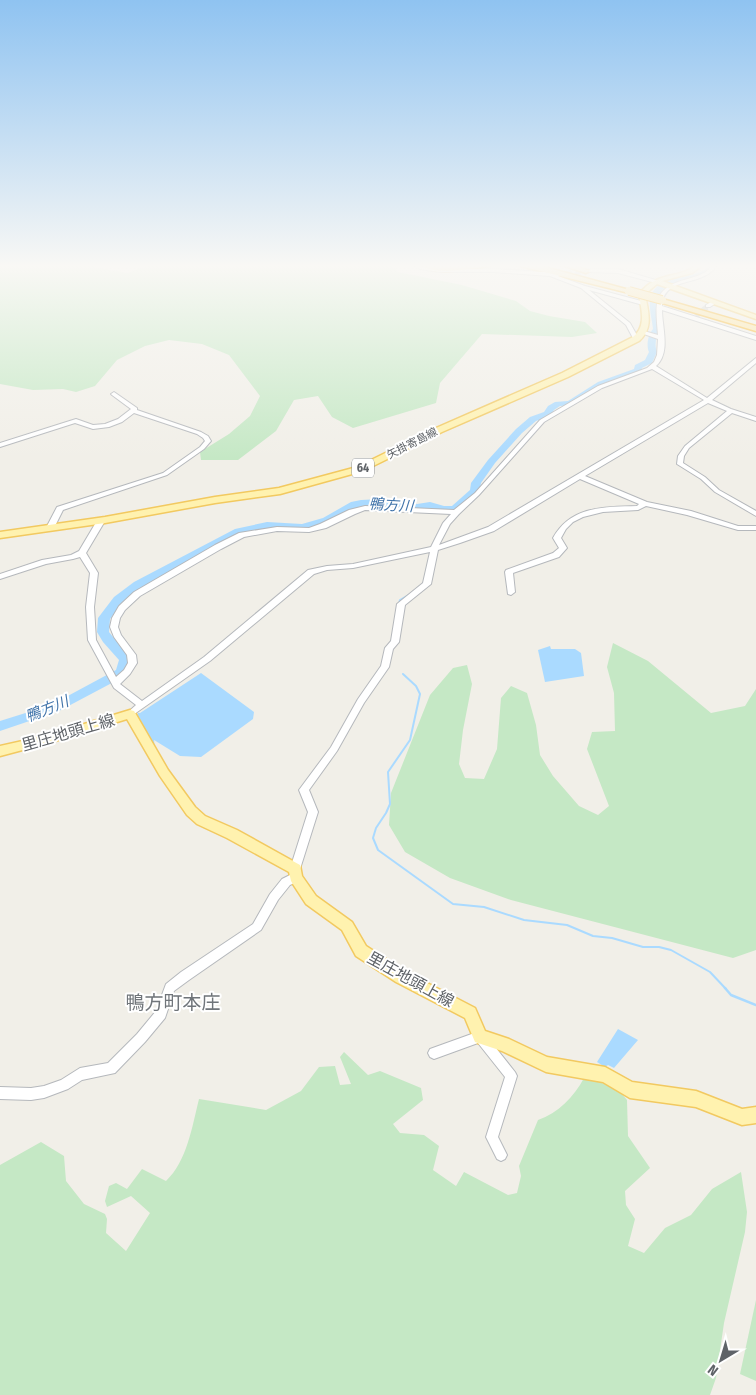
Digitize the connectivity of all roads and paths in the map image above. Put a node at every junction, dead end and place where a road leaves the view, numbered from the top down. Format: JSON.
{"nodes":[{"id":1,"x":631,"y":329,"type":"edge"},
{"id":2,"x":646,"y":329,"type":"edge"},
{"id":3,"x":660,"y":329,"type":"edge"},
{"id":4,"x":730,"y":329,"type":"edge"},
{"id":5,"x":647,"y":334,"type":"junction"},
{"id":6,"x":660,"y":338,"type":"junction"},
{"id":7,"x":756,"y":338,"type":"edge"},
{"id":8,"x":636,"y":339,"type":"junction"},
{"id":9,"x":756,"y":360,"type":"edge"},
{"id":10,"x":653,"y":367,"type":"junction"},
{"id":11,"x":114,"y":394,"type":"dead end"},
{"id":12,"x":707,"y":401,"type":"junction"},
{"id":13,"x":133,"y":411,"type":"junction"},
{"id":14,"x":731,"y":411,"type":"junction"},
{"id":15,"x":756,"y":419,"type":"edge"},
{"id":16,"x":0,"y":445,"type":"edge"},
{"id":17,"x":581,"y":477,"type":"junction"},
{"id":18,"x":646,"y":504,"type":"junction"},
{"id":19,"x":454,"y":512,"type":"junction"},
{"id":20,"x":756,"y":514,"type":"edge"},
{"id":21,"x":101,"y":521,"type":"junction"},
{"id":22,"x":50,"y":528,"type":"junction"},
{"id":23,"x":756,"y":528,"type":"edge"},
{"id":24,"x":0,"y":535,"type":"edge"},
{"id":25,"x":431,"y":549,"type":"junction"},
{"id":26,"x":82,"y":553,"type":"junction"},
{"id":27,"x":0,"y":577,"type":"edge"},
{"id":28,"x":510,"y":592,"type":"dead end"},
{"id":29,"x":113,"y":678,"type":"junction"},
{"id":30,"x":142,"y":705,"type":"junction"},
{"id":31,"x":130,"y":714,"type":"junction"},
{"id":32,"x":0,"y":751,"type":"edge"},
{"id":33,"x":295,"y":873,"type":"junction"},
{"id":34,"x":480,"y":1037,"type":"junction"},
{"id":35,"x":434,"y":1053,"type":"dead end"},
{"id":36,"x":0,"y":1093,"type":"edge"},
{"id":37,"x":756,"y":1115,"type":"edge"},
{"id":38,"x":501,"y":1155,"type":"dead end"}],
"edges":[{"from":1,"to":8,"type":"street"},
{"from":2,"to":5,"type":"main road"},
{"from":3,"to":6,"type":"street"},
{"from":4,"to":7,"type":"street"},
{"from":5,"to":6,"type":"street"},
{"from":5,"to":8,"type":"main road","name":"矢掛寄島線","number":"64"},
{"from":6,"to":10,"type":"street"},
{"from":8,"to":21,"type":"main road","name":"矢掛寄島線","number":"64"},
{"from":9,"to":12,"type":"street"},
{"from":10,"to":12,"type":"street"},
{"from":10,"to":19,"type":"street"},
{"from":11,"to":13,"type":"street"},
{"from":12,"to":14,"type":"street"},
{"from":12,"to":17,"type":"street"},
{"from":13,"to":16,"type":"street"},
{"from":13,"to":22,"type":"street"},
{"from":14,"to":15,"type":"street"},
{"from":14,"to":20,"type":"street"},
{"from":17,"to":18,"type":"street"},
{"from":17,"to":25,"type":"street"},
{"from":18,"to":23,"type":"street"},
{"from":18,"to":28,"type":"street"},
{"from":19,"to":25,"type":"street"},
{"from":19,"to":29,"type":"street"},
{"from":21,"to":22,"type":"main road","name":"矢掛寄島線","number":"64"},
{"from":21,"to":26,"type":"street"},
{"from":22,"to":24,"type":"main road","name":"矢掛寄島線","number":"64"},
{"from":25,"to":30,"type":"street"},
{"from":25,"to":33,"type":"street"},
{"from":26,"to":27,"type":"street"},
{"from":26,"to":29,"type":"street"},
{"from":29,"to":30,"type":"street"},
{"from":30,"to":31,"type":"street"},
{"from":31,"to":32,"type":"main road","name":"里庄地頭上線"},
{"from":31,"to":33,"type":"main road","name":"里庄地頭上線"},
{"from":33,"to":34,"type":"main road","name":"里庄地頭上線"},
{"from":33,"to":36,"type":"street"},
{"from":34,"to":35,"type":"street"},
{"from":34,"to":37,"type":"main road"},
{"from":34,"to":38,"type":"street"}]}
